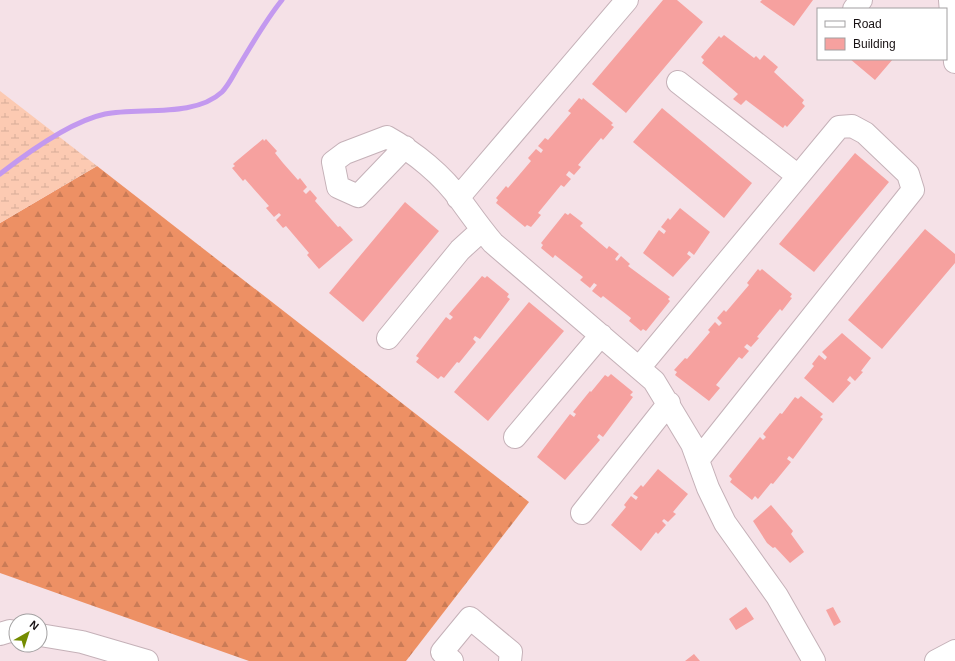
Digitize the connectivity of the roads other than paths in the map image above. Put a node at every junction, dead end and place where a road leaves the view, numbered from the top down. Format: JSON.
{"nodes":[{"id":1,"x":627,"y":0,"type":"edge"},
{"id":2,"x":862,"y":0,"type":"edge"},
{"id":3,"x":950,"y":0,"type":"edge"},
{"id":4,"x":855,"y":8,"type":"edge"},
{"id":5,"x":954,"y":28,"type":"edge"},
{"id":6,"x":955,"y":62,"type":"edge"},
{"id":7,"x":678,"y":82,"type":"dead end"},
{"id":8,"x":405,"y":147,"type":"dead end"},
{"id":9,"x":798,"y":176,"type":"junction"},
{"id":10,"x":458,"y":198,"type":"junction"},
{"id":11,"x":482,"y":230,"type":"junction"},
{"id":12,"x":601,"y":335,"type":"junction"},
{"id":13,"x":388,"y":338,"type":"dead end"},
{"id":14,"x":639,"y":368,"type":"junction"},
{"id":15,"x":669,"y":403,"type":"junction"},
{"id":16,"x":515,"y":437,"type":"dead end"},
{"id":17,"x":698,"y":460,"type":"junction"},
{"id":18,"x":582,"y":513,"type":"dead end"},
{"id":19,"x":48,"y":637,"type":"edge"},
{"id":20,"x":955,"y":652,"type":"edge"},
{"id":21,"x":147,"y":661,"type":"edge"},
{"id":22,"x":452,"y":661,"type":"edge"},
{"id":23,"x":510,"y":661,"type":"edge"},
{"id":24,"x":814,"y":661,"type":"edge"},
{"id":25,"x":936,"y":661,"type":"edge"}],
"edges":[{"from":1,"to":10,"type":"street"},
{"from":2,"to":4,"type":"street"},
{"from":3,"to":5,"type":"street"},
{"from":5,"to":6,"type":"street"},
{"from":7,"to":9,"type":"street"},
{"from":8,"to":10,"type":"street"},
{"from":9,"to":14,"type":"street"},
{"from":9,"to":17,"type":"street"},
{"from":10,"to":11,"type":"street"},
{"from":11,"to":12,"type":"street"},
{"from":11,"to":13,"type":"street"},
{"from":12,"to":14,"type":"street"},
{"from":12,"to":16,"type":"street"},
{"from":14,"to":15,"type":"street"},
{"from":15,"to":17,"type":"street"},
{"from":15,"to":18,"type":"street"},
{"from":17,"to":24,"type":"street"},
{"from":19,"to":21,"type":"street"},
{"from":20,"to":25,"type":"street"},
{"from":22,"to":23,"type":"street"}]}
